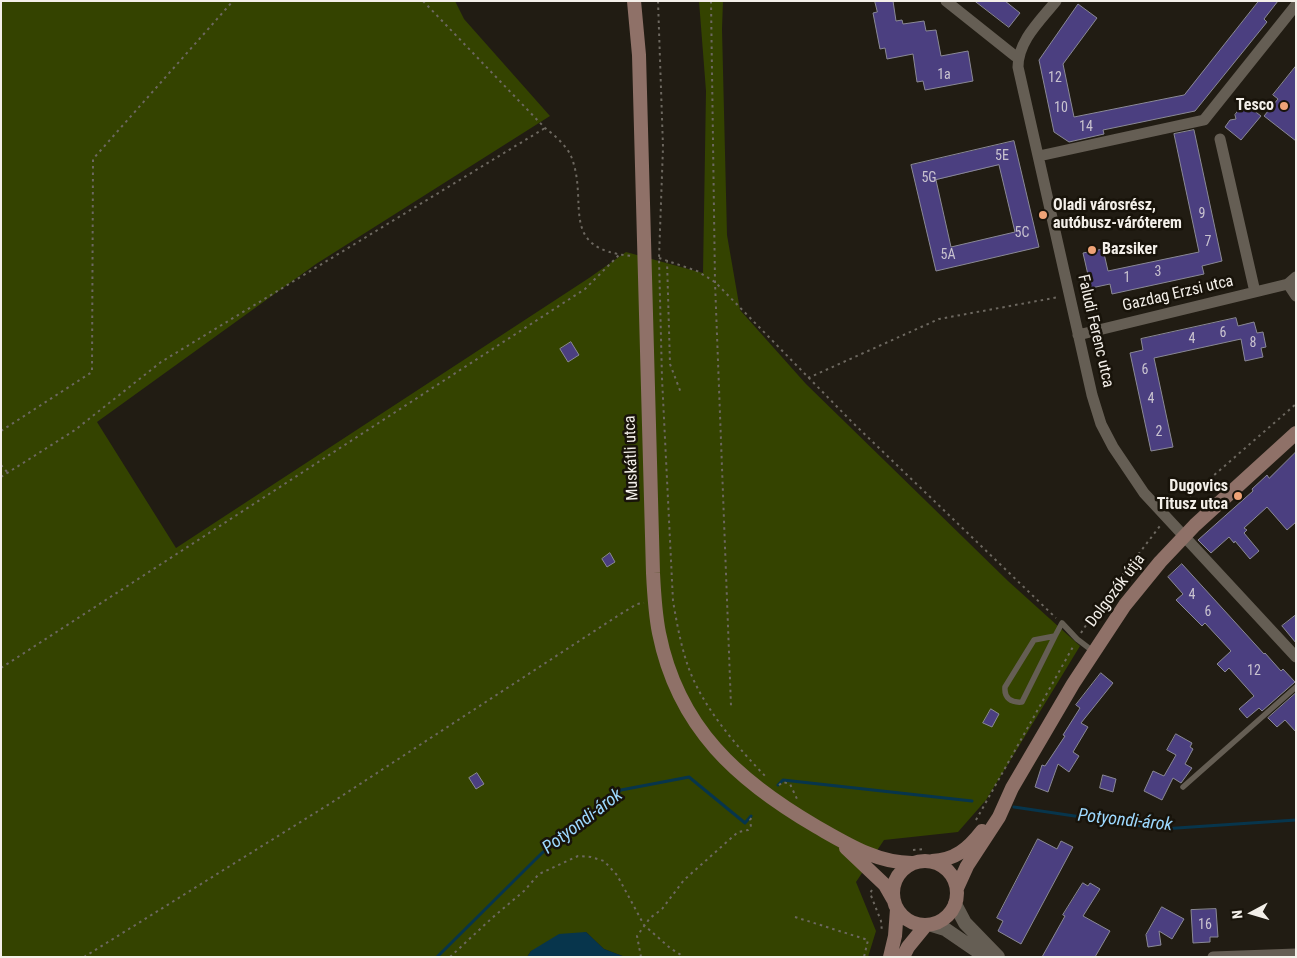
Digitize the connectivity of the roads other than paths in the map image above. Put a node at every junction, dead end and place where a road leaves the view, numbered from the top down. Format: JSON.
{"nodes":[{"id":1,"x":634,"y":1,"type":"edge"},
{"id":2,"x":946,"y":1,"type":"edge"},
{"id":3,"x":1056,"y":1,"type":"edge"},
{"id":4,"x":1296,"y":5,"type":"edge"},
{"id":5,"x":1018,"y":57,"type":"junction"},
{"id":6,"x":1220,"y":139,"type":"dead end"},
{"id":7,"x":1039,"y":156,"type":"junction"},
{"id":8,"x":1292,"y":280,"type":"edge"},
{"id":9,"x":1255,"y":292,"type":"junction"},
{"id":10,"x":1296,"y":296,"type":"edge"},
{"id":11,"x":1078,"y":335,"type":"junction"},
{"id":12,"x":1296,"y":433,"type":"edge"},
{"id":13,"x":1185,"y":536,"type":"junction"},
{"id":14,"x":1055,"y":636,"type":"junction"},
{"id":15,"x":1094,"y":652,"type":"junction"},
{"id":16,"x":1296,"y":657,"type":"edge"},
{"id":17,"x":1296,"y":687,"type":"edge"},
{"id":18,"x":1183,"y":787,"type":"dead end"},
{"id":19,"x":1004,"y":803,"type":"junction"},
{"id":20,"x":835,"y":837,"type":"junction"},
{"id":21,"x":931,"y":861,"type":"junction"},
{"id":22,"x":912,"y":863,"type":"junction"},
{"id":23,"x":957,"y":888,"type":"junction"},
{"id":24,"x":895,"y":904,"type":"junction"},
{"id":25,"x":955,"y":904,"type":"junction"},
{"id":26,"x":929,"y":925,"type":"junction"},
{"id":27,"x":1296,"y":954,"type":"edge"},
{"id":28,"x":890,"y":957,"type":"edge"},
{"id":29,"x":903,"y":957,"type":"edge"},
{"id":30,"x":986,"y":957,"type":"edge"},
{"id":31,"x":998,"y":957,"type":"edge"},
{"id":32,"x":1213,"y":957,"type":"edge"}],
"edges":[{"from":1,"to":20,"type":"main road","name":"Muskátli utca"},
{"from":2,"to":5,"type":"street"},
{"from":3,"to":5,"type":"street"},
{"from":4,"to":7,"type":"street"},
{"from":5,"to":7,"type":"street","name":"Faludi Ferenc utca"},
{"from":6,"to":9,"type":"street","name":"Gazdag Erzsi utca"},
{"from":7,"to":11,"type":"street","name":"Faludi Ferenc utca"},
{"from":8,"to":9,"type":"street","name":"Gazdag Erzsi utca"},
{"from":8,"to":10,"type":"street"},
{"from":9,"to":11,"type":"street","name":"Gazdag Erzsi utca"},
{"from":11,"to":13,"type":"street","name":"Faludi Ferenc utca"},
{"from":12,"to":13,"type":"main road","name":"Dolgozók útja"},
{"from":13,"to":15,"type":"main road","name":"Dolgozók útja"},
{"from":13,"to":16,"type":"street"},
{"from":14,"to":14,"type":"lane"},
{"from":14,"to":15,"type":"lane"},
{"from":15,"to":19,"type":"main road","name":"Dolgozók útja"},
{"from":17,"to":18,"type":"lane"},
{"from":19,"to":21,"type":"main road","name":"Dolgozók útja"},
{"from":19,"to":23,"type":"main road","name":"Dolgozók útja"},
{"from":20,"to":22,"type":"main road","name":"Muskátli utca"},
{"from":20,"to":24,"type":"main road","name":"Muskátli utca"},
{"from":21,"to":22,"type":"main road"},
{"from":21,"to":23,"type":"main road"},
{"from":22,"to":24,"type":"main road"},
{"from":23,"to":25,"type":"main road"},
{"from":24,"to":26,"type":"main road"},
{"from":24,"to":28,"type":"main road"},
{"from":25,"to":26,"type":"main road"},
{"from":25,"to":31,"type":"street"},
{"from":26,"to":29,"type":"main road"},
{"from":26,"to":30,"type":"street"},
{"from":27,"to":32,"type":"street"}]}
